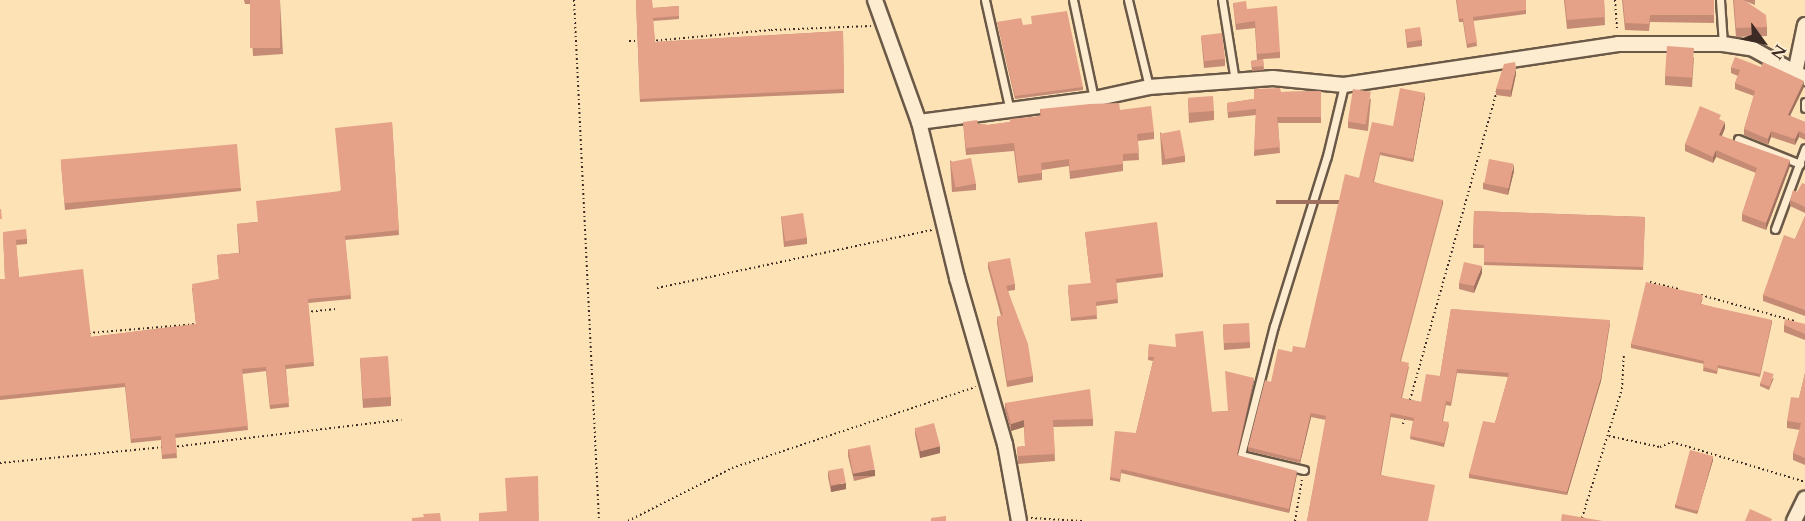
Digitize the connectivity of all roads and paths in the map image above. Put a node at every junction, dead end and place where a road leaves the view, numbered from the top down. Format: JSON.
{"nodes":[{"id":1,"x":574,"y":0,"type":"edge"},
{"id":2,"x":875,"y":0,"type":"edge"},
{"id":3,"x":985,"y":0,"type":"edge"},
{"id":4,"x":1073,"y":0,"type":"edge"},
{"id":5,"x":1128,"y":0,"type":"edge"},
{"id":6,"x":1222,"y":0,"type":"edge"},
{"id":7,"x":1615,"y":0,"type":"edge"},
{"id":8,"x":1720,"y":0,"type":"edge"},
{"id":9,"x":1805,"y":25,"type":"edge"},
{"id":10,"x":886,"y":26,"type":"junction"},
{"id":11,"x":629,"y":41,"type":"dead end"},
{"id":12,"x":1618,"y":44,"type":"junction"},
{"id":13,"x":1723,"y":44,"type":"junction"},
{"id":14,"x":1800,"y":76,"type":"edge"},
{"id":15,"x":1499,"y":82,"type":"edge"},
{"id":16,"x":1235,"y":84,"type":"junction"},
{"id":17,"x":1344,"y":84,"type":"junction"},
{"id":18,"x":1149,"y":87,"type":"junction"},
{"id":19,"x":1094,"y":99,"type":"junction"},
{"id":20,"x":1805,"y":102,"type":"edge"},
{"id":21,"x":1805,"y":108,"type":"edge"},
{"id":22,"x":1010,"y":111,"type":"junction"},
{"id":23,"x":919,"y":122,"type":"junction"},
{"id":24,"x":1738,"y":139,"type":"edge"},
{"id":25,"x":1805,"y":148,"type":"edge"},
{"id":26,"x":1800,"y":164,"type":"junction"},
{"id":27,"x":947,"y":226,"type":"junction"},
{"id":28,"x":1775,"y":229,"type":"dead end"},
{"id":29,"x":1650,"y":282,"type":"edge"},
{"id":30,"x":657,"y":288,"type":"dead end"},
{"id":31,"x":1683,"y":291,"type":"edge"},
{"id":32,"x":1694,"y":293,"type":"edge"},
{"id":33,"x":336,"y":309,"type":"dead end"},
{"id":34,"x":302,"y":313,"type":"edge"},
{"id":35,"x":1796,"y":322,"type":"edge"},
{"id":36,"x":200,"y":323,"type":"edge"},
{"id":37,"x":78,"y":335,"type":"edge"},
{"id":38,"x":1624,"y":356,"type":"dead end"},
{"id":39,"x":987,"y":384,"type":"junction"},
{"id":40,"x":1410,"y":403,"type":"edge"},
{"id":41,"x":1406,"y":413,"type":"edge"},
{"id":42,"x":400,"y":420,"type":"dead end"},
{"id":43,"x":1403,"y":424,"type":"dead end"},
{"id":44,"x":1609,"y":436,"type":"junction"},
{"id":45,"x":0,"y":463,"type":"edge"},
{"id":46,"x":1304,"y":470,"type":"joint"},
{"id":47,"x":1805,"y":482,"type":"edge"},
{"id":48,"x":1805,"y":498,"type":"edge"},
{"id":49,"x":1582,"y":518,"type":"edge"},
{"id":50,"x":1019,"y":519,"type":"edge"},
{"id":51,"x":599,"y":521,"type":"edge"},
{"id":52,"x":628,"y":521,"type":"edge"},
{"id":53,"x":1082,"y":521,"type":"edge"},
{"id":54,"x":1295,"y":521,"type":"edge"},
{"id":55,"x":1794,"y":521,"type":"edge"}],
"edges":[{"from":1,"to":51,"type":"path"},
{"from":2,"to":10,"type":"street"},
{"from":3,"to":22,"type":"lane"},
{"from":4,"to":19,"type":"lane"},
{"from":5,"to":18,"type":"lane"},
{"from":6,"to":16,"type":"lane"},
{"from":7,"to":12,"type":"path"},
{"from":8,"to":13,"type":"lane"},
{"from":9,"to":14,"type":"street"},
{"from":10,"to":11,"type":"path"},
{"from":10,"to":23,"type":"street"},
{"from":12,"to":13,"type":"street"},
{"from":12,"to":17,"type":"street"},
{"from":13,"to":14,"type":"street"},
{"from":15,"to":40,"type":"path"},
{"from":16,"to":17,"type":"street"},
{"from":16,"to":18,"type":"street"},
{"from":17,"to":46,"type":"lane"},
{"from":18,"to":19,"type":"street"},
{"from":19,"to":22,"type":"street"},
{"from":20,"to":21,"type":"lane"},
{"from":22,"to":23,"type":"street"},
{"from":23,"to":27,"type":"street"},
{"from":24,"to":26,"type":"lane"},
{"from":25,"to":26,"type":"lane"},
{"from":26,"to":28,"type":"lane"},
{"from":27,"to":30,"type":"path"},
{"from":27,"to":39,"type":"street"},
{"from":29,"to":31,"type":"path"},
{"from":32,"to":35,"type":"path"},
{"from":33,"to":34,"type":"path"},
{"from":36,"to":37,"type":"path"},
{"from":38,"to":44,"type":"path"},
{"from":39,"to":50,"type":"street"},
{"from":39,"to":52,"type":"path"},
{"from":41,"to":43,"type":"path"},
{"from":42,"to":45,"type":"path"},
{"from":44,"to":47,"type":"path"},
{"from":44,"to":49,"type":"path"},
{"from":46,"to":54,"type":"path"},
{"from":48,"to":55,"type":"street"},
{"from":50,"to":53,"type":"path"}]}
